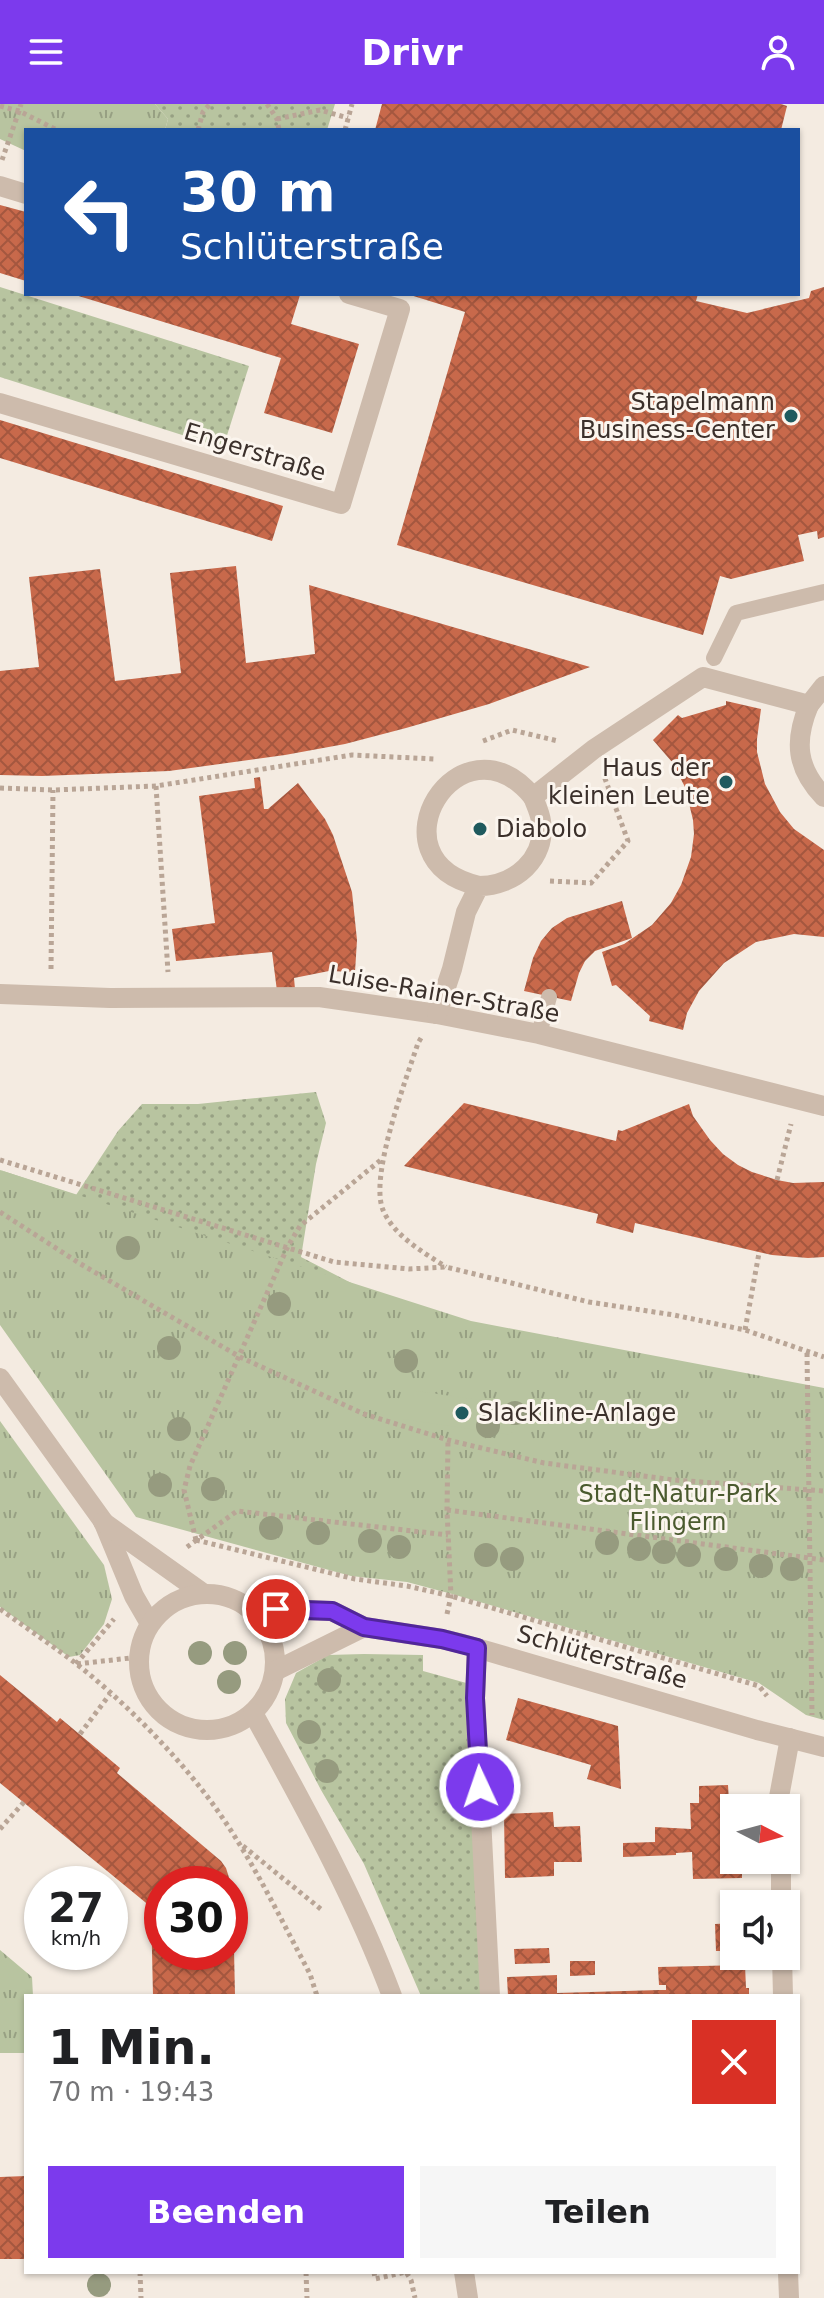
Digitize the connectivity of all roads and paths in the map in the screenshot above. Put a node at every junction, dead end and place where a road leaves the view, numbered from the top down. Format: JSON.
{"nodes":[{"id":1,"x":210,"y":104,"type":"edge"},
{"id":2,"x":267,"y":104,"type":"edge"},
{"id":3,"x":352,"y":104,"type":"edge"},
{"id":4,"x":0,"y":106,"type":"edge"},
{"id":5,"x":20,"y":107,"type":"edge"},
{"id":6,"x":348,"y":118,"type":"junction"},
{"id":7,"x":277,"y":119,"type":"junction"},
{"id":8,"x":54,"y":128,"type":"edge"},
{"id":9,"x":199,"y":128,"type":"edge"},
{"id":10,"x":279,"y":128,"type":"edge"},
{"id":11,"x":346,"y":128,"type":"edge"},
{"id":12,"x":6,"y":145,"type":"dead end"},
{"id":13,"x":0,"y":186,"type":"edge"},
{"id":14,"x":24,"y":193,"type":"edge"},
{"id":15,"x":356,"y":296,"type":"edge"},
{"id":16,"x":0,"y":403,"type":"edge"},
{"id":17,"x":824,"y":592,"type":"edge"},
{"id":18,"x":714,"y":658,"type":"dead end"},
{"id":19,"x":824,"y":686,"type":"edge"},
{"id":20,"x":809,"y":705,"type":"junction"},
{"id":21,"x":455,"y":779,"type":"junction"},
{"id":22,"x":156,"y":786,"type":"junction"},
{"id":23,"x":0,"y":788,"type":"edge"},
{"id":24,"x":53,"y":790,"type":"junction"},
{"id":25,"x":533,"y":797,"type":"junction"},
{"id":26,"x":824,"y":797,"type":"edge"},
{"id":27,"x":479,"y":886,"type":"junction"},
{"id":28,"x":0,"y":994,"type":"edge"},
{"id":29,"x":50,"y":996,"type":"junction"},
{"id":30,"x":169,"y":997,"type":"junction"},
{"id":31,"x":549,"y":997,"type":"dead end"},
{"id":32,"x":437,"y":1014,"type":"junction"},
{"id":33,"x":539,"y":1034,"type":"junction"},
{"id":34,"x":798,"y":1100,"type":"junction"},
{"id":35,"x":824,"y":1106,"type":"edge"},
{"id":36,"x":382,"y":1159,"type":"junction"},
{"id":37,"x":0,"y":1160,"type":"edge"},
{"id":38,"x":777,"y":1180,"type":"dead end"},
{"id":39,"x":0,"y":1212,"type":"edge"},
{"id":40,"x":288,"y":1246,"type":"junction"},
{"id":41,"x":759,"y":1253,"type":"dead end"},
{"id":42,"x":446,"y":1267,"type":"junction"},
{"id":43,"x":745,"y":1330,"type":"junction"},
{"id":44,"x":807,"y":1353,"type":"junction"},
{"id":45,"x":240,"y":1357,"type":"junction"},
{"id":46,"x":824,"y":1357,"type":"edge"},
{"id":47,"x":0,"y":1378,"type":"edge"},
{"id":48,"x":448,"y":1440,"type":"junction"},
{"id":49,"x":809,"y":1490,"type":"junction"},
{"id":50,"x":824,"y":1491,"type":"edge"},
{"id":51,"x":447,"y":1510,"type":"junction"},
{"id":52,"x":103,"y":1521,"type":"junction"},
{"id":53,"x":448,"y":1535,"type":"junction"},
{"id":54,"x":196,"y":1540,"type":"junction"},
{"id":55,"x":809,"y":1558,"type":"junction"},
{"id":56,"x":824,"y":1560,"type":"edge"},
{"id":57,"x":204,"y":1594,"type":"junction"},
{"id":58,"x":451,"y":1596,"type":"junction"},
{"id":59,"x":248,"y":1608,"type":"junction"},
{"id":60,"x":0,"y":1609,"type":"edge"},
{"id":61,"x":149,"y":1622,"type":"junction"},
{"id":62,"x":364,"y":1627,"type":"junction"},
{"id":63,"x":442,"y":1639,"type":"junction"},
{"id":64,"x":477,"y":1648,"type":"junction"},
{"id":65,"x":139,"y":1657,"type":"junction"},
{"id":66,"x":76,"y":1664,"type":"junction"},
{"id":67,"x":275,"y":1671,"type":"junction"},
{"id":68,"x":110,"y":1694,"type":"junction"},
{"id":69,"x":767,"y":1696,"type":"dead end"},
{"id":70,"x":253,"y":1713,"type":"junction"},
{"id":71,"x":80,"y":1734,"type":"dead end"},
{"id":72,"x":790,"y":1738,"type":"junction"},
{"id":73,"x":818,"y":1746,"type":"edge"},
{"id":74,"x":780,"y":1794,"type":"edge"},
{"id":75,"x":24,"y":1802,"type":"dead end"},
{"id":76,"x":0,"y":1829,"type":"edge"},
{"id":77,"x":239,"y":1843,"type":"junction"},
{"id":78,"x":331,"y":1917,"type":"dead end"},
{"id":79,"x":782,"y":1970,"type":"edge"},
{"id":80,"x":316,"y":1994,"type":"edge"},
{"id":81,"x":391,"y":1994,"type":"edge"},
{"id":82,"x":490,"y":1994,"type":"edge"},
{"id":83,"x":783,"y":1994,"type":"edge"},
{"id":84,"x":140,"y":2274,"type":"edge"},
{"id":85,"x":306,"y":2274,"type":"edge"},
{"id":86,"x":374,"y":2274,"type":"edge"},
{"id":87,"x":397,"y":2274,"type":"edge"},
{"id":88,"x":407,"y":2274,"type":"edge"},
{"id":89,"x":464,"y":2274,"type":"edge"},
{"id":90,"x":788,"y":2274,"type":"edge"},
{"id":91,"x":141,"y":2298,"type":"edge"},
{"id":92,"x":307,"y":2298,"type":"edge"},
{"id":93,"x":415,"y":2298,"type":"edge"},
{"id":94,"x":468,"y":2298,"type":"edge"},
{"id":95,"x":789,"y":2298,"type":"edge"}],
"edges":[{"from":1,"to":9,"type":"path"},
{"from":2,"to":7,"type":"path"},
{"from":3,"to":6,"type":"path"},
{"from":4,"to":5,"type":"path"},
{"from":5,"to":8,"type":"path"},
{"from":5,"to":12,"type":"path"},
{"from":6,"to":7,"type":"path"},
{"from":6,"to":11,"type":"path"},
{"from":7,"to":10,"type":"path"},
{"from":13,"to":14,"type":"street"},
{"from":15,"to":16,"type":"street","name":"Engerstraße"},
{"from":17,"to":18,"type":"lane"},
{"from":19,"to":20,"type":"street"},
{"from":20,"to":25,"type":"street"},
{"from":20,"to":26,"type":"street"},
{"from":21,"to":22,"type":"path"},
{"from":21,"to":25,"type":"street"},
{"from":21,"to":27,"type":"street"},
{"from":22,"to":24,"type":"path"},
{"from":22,"to":30,"type":"path"},
{"from":23,"to":24,"type":"path"},
{"from":24,"to":29,"type":"path"},
{"from":25,"to":27,"type":"street"},
{"from":27,"to":32,"type":"street"},
{"from":28,"to":29,"type":"street","name":"Luise-Rainer-Straße"},
{"from":29,"to":30,"type":"street","name":"Luise-Rainer-Straße"},
{"from":30,"to":32,"type":"street","name":"Luise-Rainer-Straße"},
{"from":31,"to":33,"type":"lane"},
{"from":32,"to":33,"type":"street","name":"Luise-Rainer-Straße"},
{"from":32,"to":36,"type":"path"},
{"from":33,"to":34,"type":"street","name":"Luise-Rainer-Straße"},
{"from":34,"to":35,"type":"street","name":"Luise-Rainer-Straße"},
{"from":34,"to":38,"type":"path"},
{"from":36,"to":40,"type":"path"},
{"from":36,"to":42,"type":"path"},
{"from":37,"to":40,"type":"path"},
{"from":39,"to":45,"type":"path"},
{"from":40,"to":42,"type":"path"},
{"from":40,"to":45,"type":"path"},
{"from":41,"to":43,"type":"path"},
{"from":42,"to":43,"type":"path"},
{"from":43,"to":44,"type":"path"},
{"from":44,"to":46,"type":"path"},
{"from":44,"to":49,"type":"path"},
{"from":45,"to":48,"type":"path"},
{"from":45,"to":54,"type":"path"},
{"from":47,"to":52,"type":"street"},
{"from":48,"to":49,"type":"path"},
{"from":48,"to":51,"type":"path"},
{"from":49,"to":50,"type":"path"},
{"from":49,"to":55,"type":"path"},
{"from":51,"to":53,"type":"path"},
{"from":51,"to":55,"type":"path"},
{"from":52,"to":57,"type":"street"},
{"from":52,"to":61,"type":"street"},
{"from":53,"to":54,"type":"path"},
{"from":53,"to":58,"type":"path"},
{"from":54,"to":58,"type":"path"},
{"from":55,"to":56,"type":"path"},
{"from":55,"to":73,"type":"path"},
{"from":57,"to":59,"type":"street"},
{"from":57,"to":61,"type":"street"},
{"from":58,"to":63,"type":"path"},
{"from":58,"to":69,"type":"path"},
{"from":59,"to":62,"type":"street","name":"Schlüterstraße"},
{"from":59,"to":67,"type":"street"},
{"from":60,"to":66,"type":"path"},
{"from":61,"to":65,"type":"street"},
{"from":62,"to":63,"type":"street","name":"Schlüterstraße"},
{"from":62,"to":67,"type":"street"},
{"from":63,"to":64,"type":"street","name":"Schlüterstraße"},
{"from":64,"to":72,"type":"street","name":"Schlüterstraße"},
{"from":64,"to":82,"type":"street"},
{"from":65,"to":66,"type":"path"},
{"from":65,"to":70,"type":"street"},
{"from":66,"to":68,"type":"path"},
{"from":67,"to":70,"type":"street"},
{"from":68,"to":71,"type":"path"},
{"from":68,"to":77,"type":"path"},
{"from":70,"to":81,"type":"street"},
{"from":72,"to":73,"type":"street","name":"Schlüterstraße"},
{"from":72,"to":74,"type":"street"},
{"from":75,"to":76,"type":"path"},
{"from":77,"to":78,"type":"path"},
{"from":77,"to":80,"type":"path"},
{"from":79,"to":83,"type":"street"},
{"from":84,"to":91,"type":"path"},
{"from":85,"to":92,"type":"path"},
{"from":86,"to":87,"type":"path"},
{"from":88,"to":93,"type":"path"},
{"from":89,"to":94,"type":"street"},
{"from":90,"to":95,"type":"street"}]}
